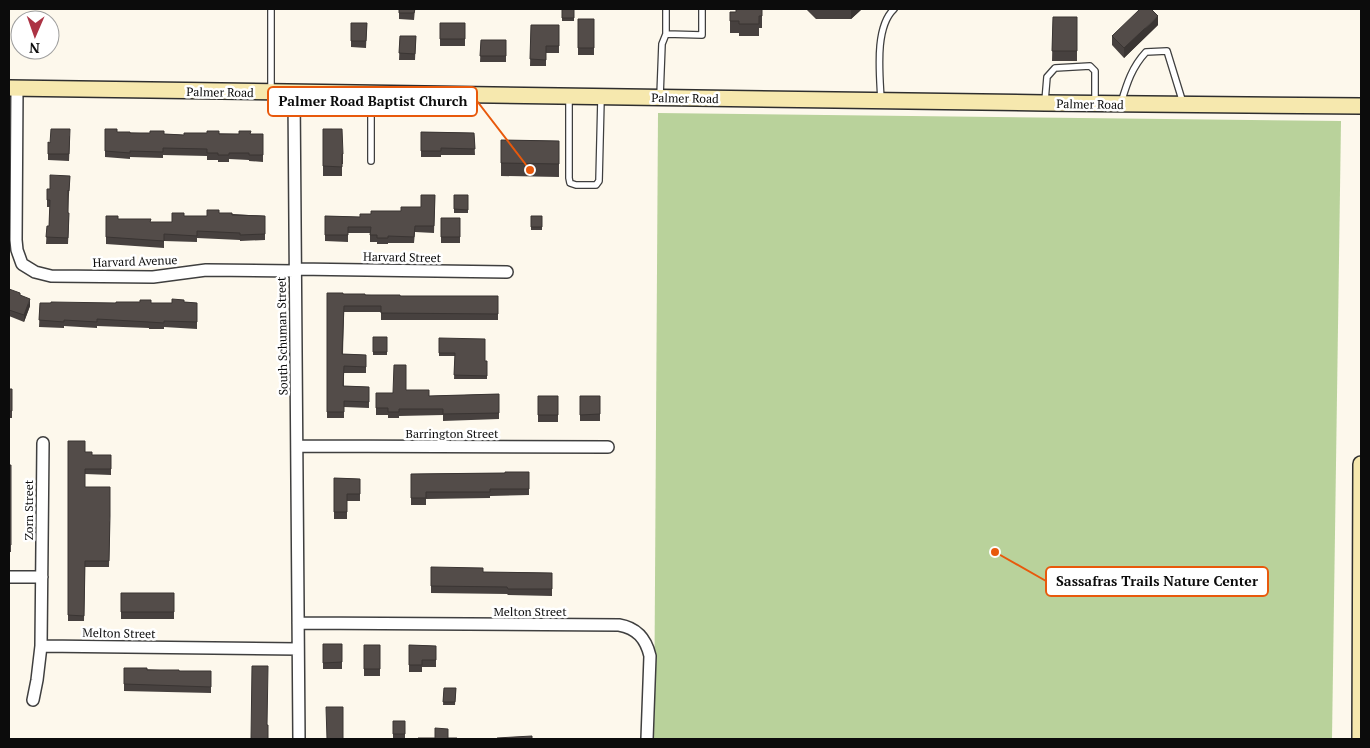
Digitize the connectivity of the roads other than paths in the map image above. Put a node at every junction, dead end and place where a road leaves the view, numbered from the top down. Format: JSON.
{"nodes":[{"id":1,"x":271,"y":9,"type":"edge"},
{"id":2,"x":666,"y":9,"type":"edge"},
{"id":3,"x":702,"y":9,"type":"edge"},
{"id":4,"x":894,"y":9,"type":"edge"},
{"id":5,"x":666,"y":34,"type":"junction"},
{"id":6,"x":13,"y":88,"type":"edge"},
{"id":7,"x":271,"y":92,"type":"junction"},
{"id":8,"x":294,"y":92,"type":"junction"},
{"id":9,"x":371,"y":93,"type":"junction"},
{"id":10,"x":569,"y":96,"type":"junction"},
{"id":11,"x":601,"y":96,"type":"junction"},
{"id":12,"x":660,"y":97,"type":"junction"},
{"id":13,"x":881,"y":100,"type":"junction"},
{"id":14,"x":1045,"y":103,"type":"junction"},
{"id":15,"x":1096,"y":104,"type":"junction"},
{"id":16,"x":1120,"y":104,"type":"junction"},
{"id":17,"x":1184,"y":105,"type":"junction"},
{"id":18,"x":1361,"y":106,"type":"edge"},
{"id":19,"x":371,"y":161,"type":"dead end"},
{"id":20,"x":295,"y":270,"type":"junction"},
{"id":21,"x":507,"y":272,"type":"dead end"},
{"id":22,"x":42,"y":443,"type":"dead end"},
{"id":23,"x":297,"y":446,"type":"junction"},
{"id":24,"x":608,"y":447,"type":"dead end"},
{"id":25,"x":1361,"y":464,"type":"edge"},
{"id":26,"x":9,"y":577,"type":"edge"},
{"id":27,"x":42,"y":577,"type":"junction"},
{"id":28,"x":298,"y":623,"type":"junction"},
{"id":29,"x":41,"y":646,"type":"junction"},
{"id":30,"x":298,"y":648,"type":"junction"},
{"id":31,"x":33,"y":700,"type":"dead end"},
{"id":32,"x":299,"y":739,"type":"edge"},
{"id":33,"x":647,"y":739,"type":"edge"},
{"id":34,"x":1360,"y":739,"type":"edge"}],
"edges":[{"from":1,"to":7,"type":"lane"},
{"from":2,"to":5,"type":"lane"},
{"from":3,"to":5,"type":"lane"},
{"from":4,"to":13,"type":"lane"},
{"from":5,"to":12,"type":"lane"},
{"from":6,"to":7,"type":"street","name":"Palmer Road"},
{"from":6,"to":20,"type":"street","name":"Harvard Avenue"},
{"from":7,"to":8,"type":"street","name":"Palmer Road"},
{"from":8,"to":9,"type":"street","name":"Palmer Road"},
{"from":8,"to":20,"type":"street","name":"South Schuman Street"},
{"from":9,"to":10,"type":"street","name":"Palmer Road"},
{"from":9,"to":19,"type":"lane"},
{"from":10,"to":11,"type":"street","name":"Palmer Road"},
{"from":10,"to":11,"type":"lane"},
{"from":11,"to":12,"type":"street","name":"Palmer Road"},
{"from":12,"to":13,"type":"street","name":"Palmer Road"},
{"from":13,"to":14,"type":"street","name":"Palmer Road"},
{"from":14,"to":15,"type":"street","name":"Palmer Road"},
{"from":14,"to":15,"type":"lane"},
{"from":15,"to":16,"type":"street","name":"Palmer Road"},
{"from":16,"to":17,"type":"street","name":"Palmer Road"},
{"from":16,"to":17,"type":"lane"},
{"from":17,"to":18,"type":"street","name":"Palmer Road"},
{"from":20,"to":21,"type":"street","name":"Harvard Street"},
{"from":20,"to":23,"type":"street","name":"South Schuman Street"},
{"from":22,"to":27,"type":"street","name":"Zorn Street"},
{"from":23,"to":24,"type":"street","name":"Barrington Street"},
{"from":23,"to":28,"type":"street","name":"South Schuman Street"},
{"from":25,"to":34,"type":"street"},
{"from":26,"to":27,"type":"street"},
{"from":27,"to":29,"type":"street"},
{"from":28,"to":30,"type":"street","name":"South Schuman Street"},
{"from":28,"to":33,"type":"street","name":"Melton Street"},
{"from":29,"to":30,"type":"street","name":"Melton Street"},
{"from":29,"to":31,"type":"street"},
{"from":30,"to":32,"type":"street"}]}
